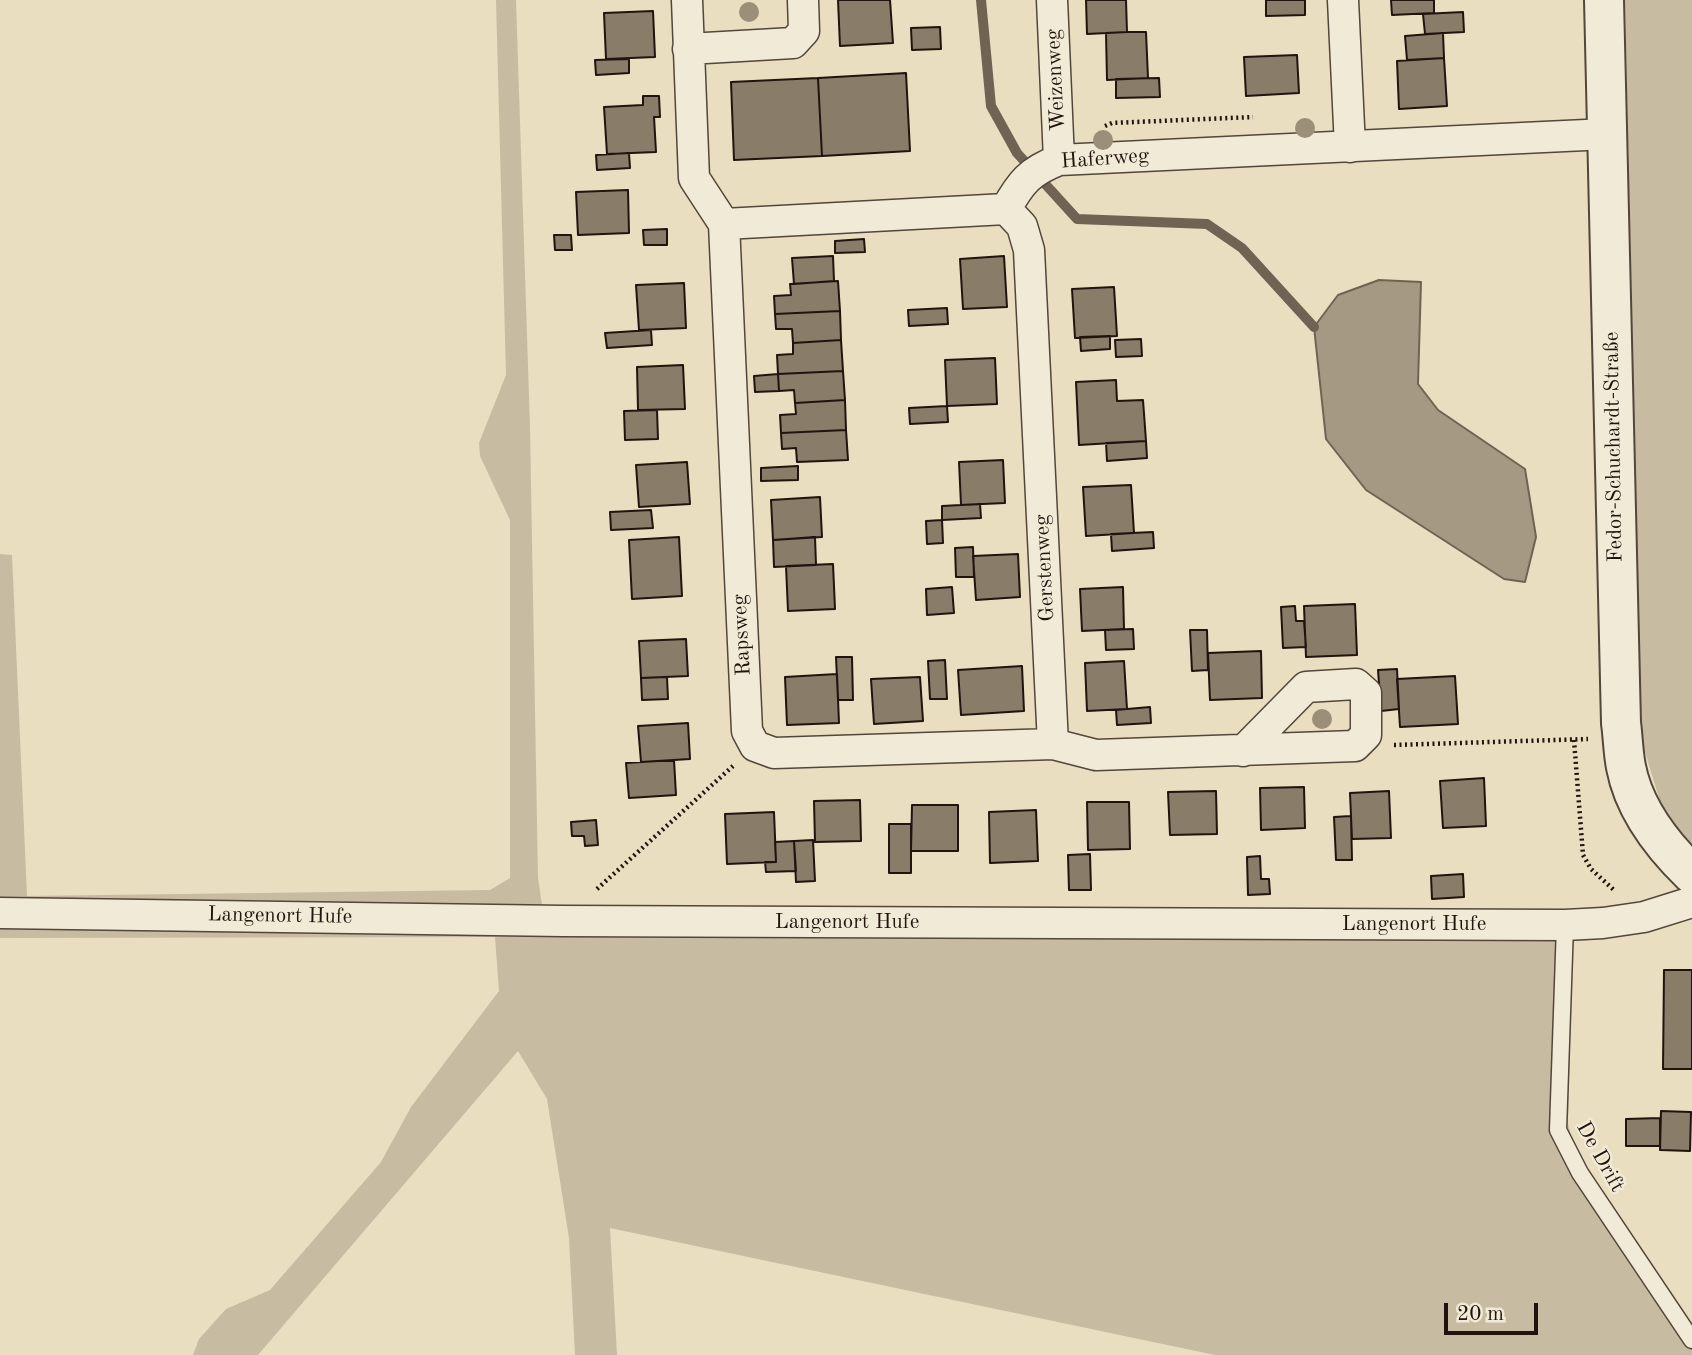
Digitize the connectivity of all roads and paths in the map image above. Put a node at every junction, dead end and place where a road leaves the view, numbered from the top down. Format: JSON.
{"nodes":[{"id":1,"x":688,"y":0,"type":"edge"},
{"id":2,"x":803,"y":0,"type":"edge"},
{"id":3,"x":1052,"y":0,"type":"edge"},
{"id":4,"x":1343,"y":0,"type":"edge"},
{"id":5,"x":1604,"y":0,"type":"edge"},
{"id":6,"x":688,"y":48,"type":"junction"},
{"id":7,"x":1607,"y":134,"type":"junction"},
{"id":8,"x":1350,"y":147,"type":"junction"},
{"id":9,"x":1059,"y":160,"type":"junction"},
{"id":10,"x":1006,"y":209,"type":"junction"},
{"id":11,"x":724,"y":224,"type":"junction"},
{"id":12,"x":1574,"y":740,"type":"junction"},
{"id":13,"x":1581,"y":740,"type":"dead end"},
{"id":14,"x":1053,"y":744,"type":"junction"},
{"id":15,"x":755,"y":746,"type":"junction"},
{"id":16,"x":1355,"y":746,"type":"junction"},
{"id":17,"x":1243,"y":751,"type":"junction"},
{"id":18,"x":1692,"y":874,"type":"edge"},
{"id":19,"x":1692,"y":902,"type":"edge"},
{"id":20,"x":0,"y":913,"type":"edge"},
{"id":21,"x":1644,"y":917,"type":"junction"},
{"id":22,"x":563,"y":921,"type":"junction"},
{"id":23,"x":1565,"y":925,"type":"junction"},
{"id":24,"x":1692,"y":1340,"type":"edge"}],
"edges":[{"from":1,"to":6,"type":"street"},
{"from":2,"to":6,"type":"street"},
{"from":3,"to":9,"type":"street","name":"Weizenweg"},
{"from":4,"to":8,"type":"street"},
{"from":5,"to":7,"type":"street","name":"Fedor-Schuchardt-Straße"},
{"from":6,"to":11,"type":"street"},
{"from":7,"to":8,"type":"street","name":"Haferweg"},
{"from":7,"to":18,"type":"street","name":"Fedor-Schuchardt-Straße"},
{"from":8,"to":9,"type":"street","name":"Haferweg"},
{"from":9,"to":10,"type":"street","name":"Haferweg"},
{"from":10,"to":11,"type":"street"},
{"from":10,"to":14,"type":"street","name":"Gerstenweg"},
{"from":11,"to":15,"type":"street","name":"Rapsweg"},
{"from":12,"to":13,"type":"path"},
{"from":12,"to":16,"type":"path"},
{"from":12,"to":21,"type":"path"},
{"from":14,"to":15,"type":"street"},
{"from":14,"to":17,"type":"street"},
{"from":15,"to":22,"type":"path"},
{"from":16,"to":17,"type":"street"},
{"from":16,"to":17,"type":"street"},
{"from":19,"to":21,"type":"street","name":"Langenort Hufe"},
{"from":20,"to":22,"type":"street","name":"Langenort Hufe"},
{"from":21,"to":23,"type":"street","name":"Langenort Hufe"},
{"from":22,"to":23,"type":"street","name":"Langenort Hufe"},
{"from":23,"to":24,"type":"lane","name":"De Drift"}]}
